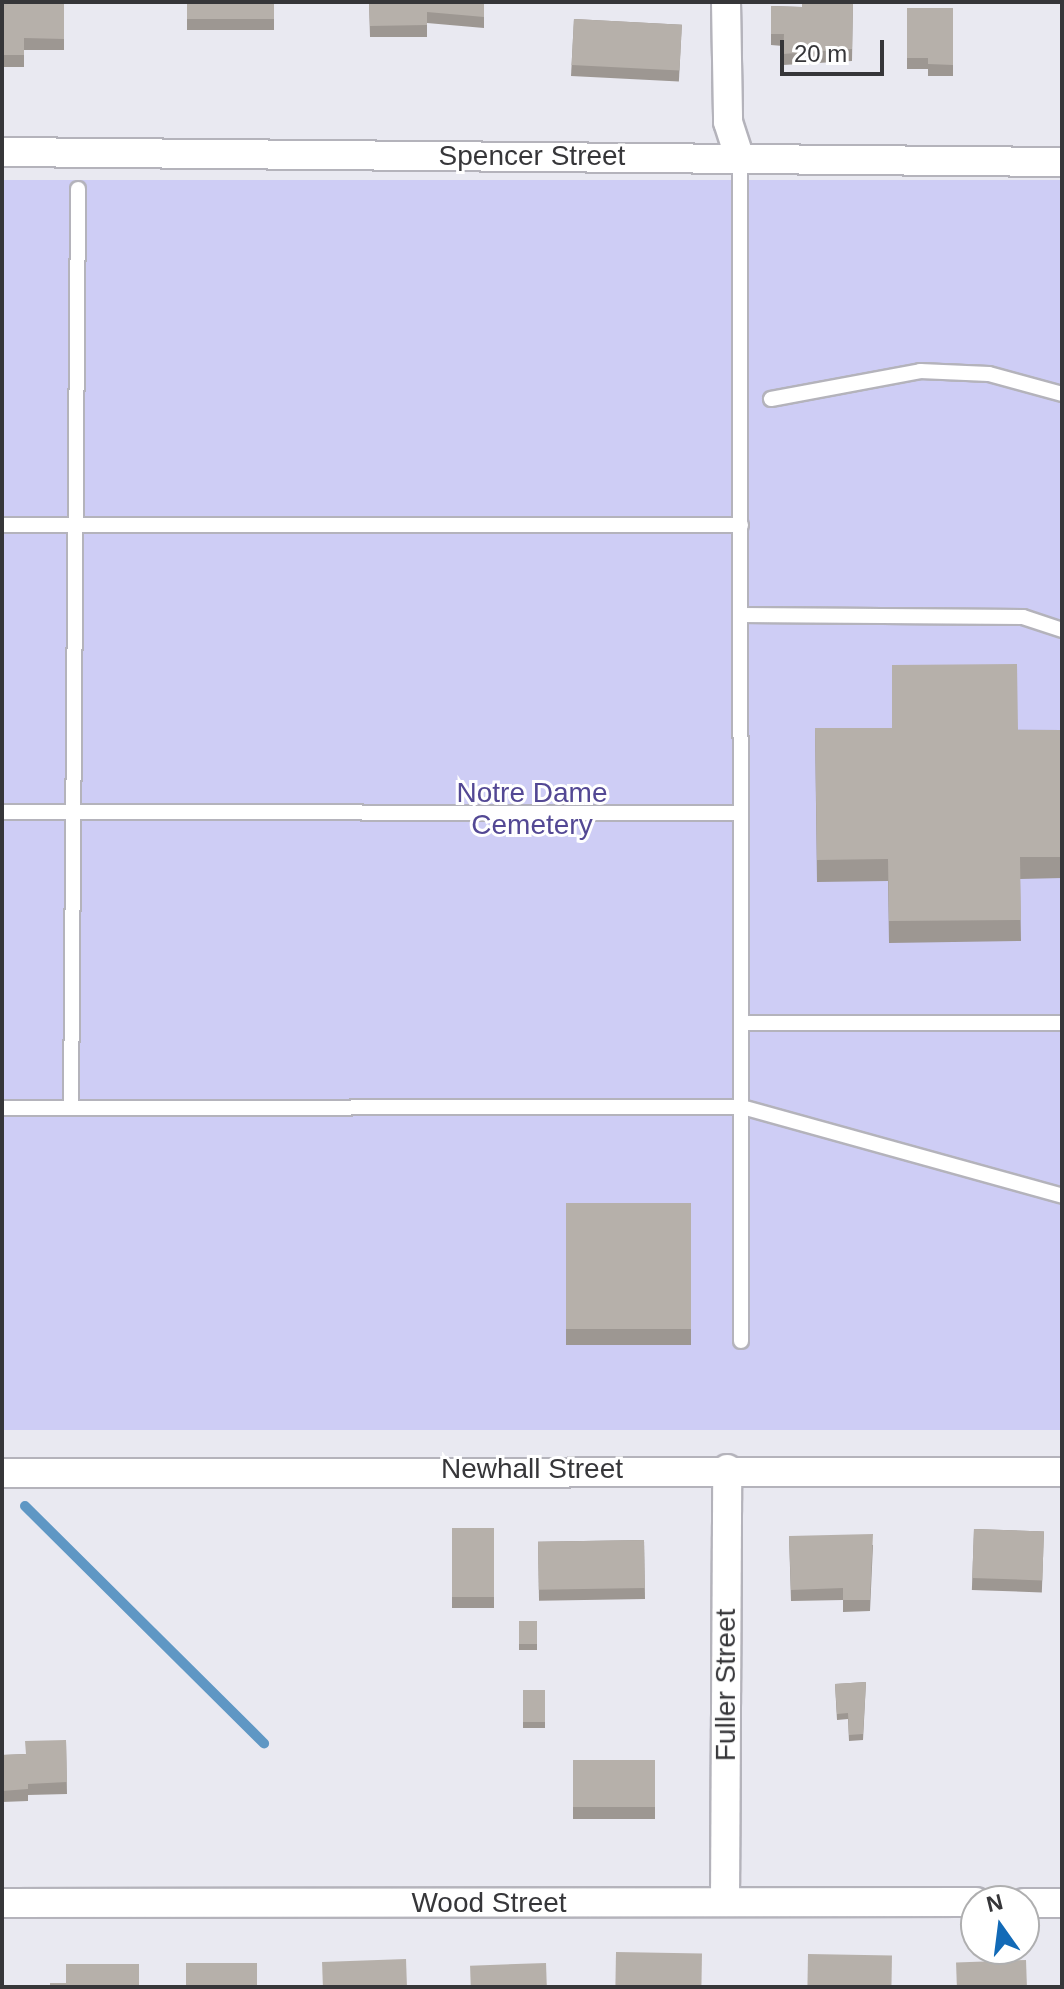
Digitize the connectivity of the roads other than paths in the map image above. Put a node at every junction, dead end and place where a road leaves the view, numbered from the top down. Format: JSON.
{"nodes":[{"id":1,"x":726,"y":2,"type":"edge"},
{"id":2,"x":2,"y":152,"type":"edge"},
{"id":3,"x":740,"y":159,"type":"junction"},
{"id":4,"x":1062,"y":162,"type":"edge"},
{"id":5,"x":78,"y":189,"type":"dead end"},
{"id":6,"x":1062,"y":394,"type":"edge"},
{"id":7,"x":771,"y":399,"type":"dead end"},
{"id":8,"x":2,"y":525,"type":"edge"},
{"id":9,"x":75,"y":525,"type":"junction"},
{"id":10,"x":741,"y":525,"type":"junction"},
{"id":11,"x":741,"y":615,"type":"junction"},
{"id":12,"x":1062,"y":630,"type":"edge"},
{"id":13,"x":2,"y":812,"type":"edge"},
{"id":14,"x":73,"y":812,"type":"junction"},
{"id":15,"x":741,"y":813,"type":"junction"},
{"id":16,"x":742,"y":1023,"type":"junction"},
{"id":17,"x":1062,"y":1023,"type":"edge"},
{"id":18,"x":742,"y":1107,"type":"junction"},
{"id":19,"x":2,"y":1108,"type":"edge"},
{"id":20,"x":71,"y":1108,"type":"junction"},
{"id":21,"x":1062,"y":1196,"type":"edge"},
{"id":22,"x":741,"y":1341,"type":"dead end"},
{"id":23,"x":727,"y":1469,"type":"junction"},
{"id":24,"x":1062,"y":1472,"type":"edge"},
{"id":25,"x":2,"y":1473,"type":"edge"},
{"id":26,"x":725,"y":1901,"type":"junction"},
{"id":27,"x":960,"y":1902,"type":"edge"},
{"id":28,"x":2,"y":1903,"type":"edge"},
{"id":29,"x":1040,"y":1903,"type":"edge"},
{"id":30,"x":1062,"y":1903,"type":"edge"}],
"edges":[{"from":1,"to":3,"type":"street"},
{"from":2,"to":3,"type":"street","name":"Spencer Street"},
{"from":3,"to":4,"type":"street","name":"Spencer Street"},
{"from":3,"to":10,"type":"lane"},
{"from":5,"to":9,"type":"lane"},
{"from":6,"to":7,"type":"lane"},
{"from":8,"to":9,"type":"lane"},
{"from":9,"to":10,"type":"lane"},
{"from":9,"to":14,"type":"lane"},
{"from":10,"to":11,"type":"lane"},
{"from":11,"to":12,"type":"lane"},
{"from":11,"to":15,"type":"lane"},
{"from":13,"to":14,"type":"lane"},
{"from":14,"to":15,"type":"lane"},
{"from":14,"to":20,"type":"lane"},
{"from":15,"to":16,"type":"lane"},
{"from":16,"to":17,"type":"lane"},
{"from":16,"to":18,"type":"lane"},
{"from":18,"to":20,"type":"lane"},
{"from":18,"to":21,"type":"lane"},
{"from":18,"to":22,"type":"lane"},
{"from":19,"to":20,"type":"lane"},
{"from":23,"to":24,"type":"street","name":"Newhall Street"},
{"from":23,"to":25,"type":"street","name":"Newhall Street"},
{"from":23,"to":26,"type":"street","name":"Fuller Street"},
{"from":26,"to":27,"type":"street","name":"Wood Street"},
{"from":26,"to":28,"type":"street","name":"Wood Street"},
{"from":29,"to":30,"type":"street"}]}
